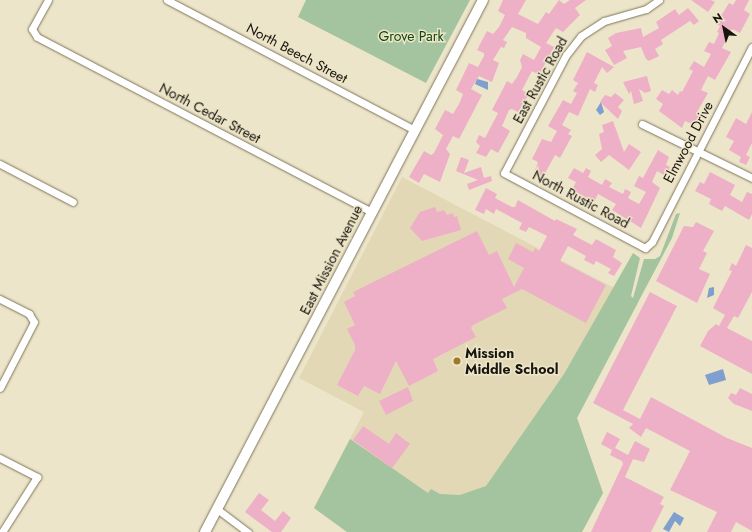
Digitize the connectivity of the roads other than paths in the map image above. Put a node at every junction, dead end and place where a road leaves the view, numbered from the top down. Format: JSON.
{"nodes":[{"id":1,"x":48,"y":0,"type":"edge"},
{"id":2,"x":167,"y":0,"type":"edge"},
{"id":3,"x":483,"y":0,"type":"edge"},
{"id":4,"x":659,"y":0,"type":"edge"},
{"id":5,"x":752,"y":47,"type":"edge"},
{"id":6,"x":642,"y":124,"type":"dead end"},
{"id":7,"x":415,"y":130,"type":"junction"},
{"id":8,"x":698,"y":152,"type":"junction"},
{"id":9,"x":0,"y":164,"type":"edge"},
{"id":10,"x":504,"y":173,"type":"joint"},
{"id":11,"x":752,"y":178,"type":"edge"},
{"id":12,"x":73,"y":202,"type":"dead end"},
{"id":13,"x":372,"y":212,"type":"junction"},
{"id":14,"x":645,"y":248,"type":"joint"},
{"id":15,"x":0,"y":299,"type":"edge"},
{"id":16,"x":0,"y":388,"type":"edge"},
{"id":17,"x":0,"y":458,"type":"edge"},
{"id":18,"x":217,"y":509,"type":"junction"},
{"id":19,"x":2,"y":532,"type":"edge"},
{"id":20,"x":205,"y":532,"type":"edge"},
{"id":21,"x":248,"y":532,"type":"edge"}],
"edges":[{"from":1,"to":13,"type":"street","name":"North Cedar Street"},
{"from":2,"to":7,"type":"street","name":"North Beech Street"},
{"from":3,"to":7,"type":"main road","name":"East Mission Avenue"},
{"from":4,"to":10,"type":"street","name":"East Rustic Road"},
{"from":5,"to":8,"type":"street","name":"Elmwood Drive"},
{"from":6,"to":8,"type":"street"},
{"from":7,"to":13,"type":"main road","name":"East Mission Avenue"},
{"from":8,"to":11,"type":"street"},
{"from":8,"to":14,"type":"street","name":"Elmwood Drive"},
{"from":9,"to":12,"type":"street"},
{"from":10,"to":14,"type":"street","name":"North Rustic Road"},
{"from":13,"to":18,"type":"main road","name":"East Mission Avenue"},
{"from":15,"to":16,"type":"street"},
{"from":17,"to":19,"type":"street"},
{"from":18,"to":20,"type":"main road","name":"East Mission Avenue"},
{"from":18,"to":21,"type":"street"}]}
